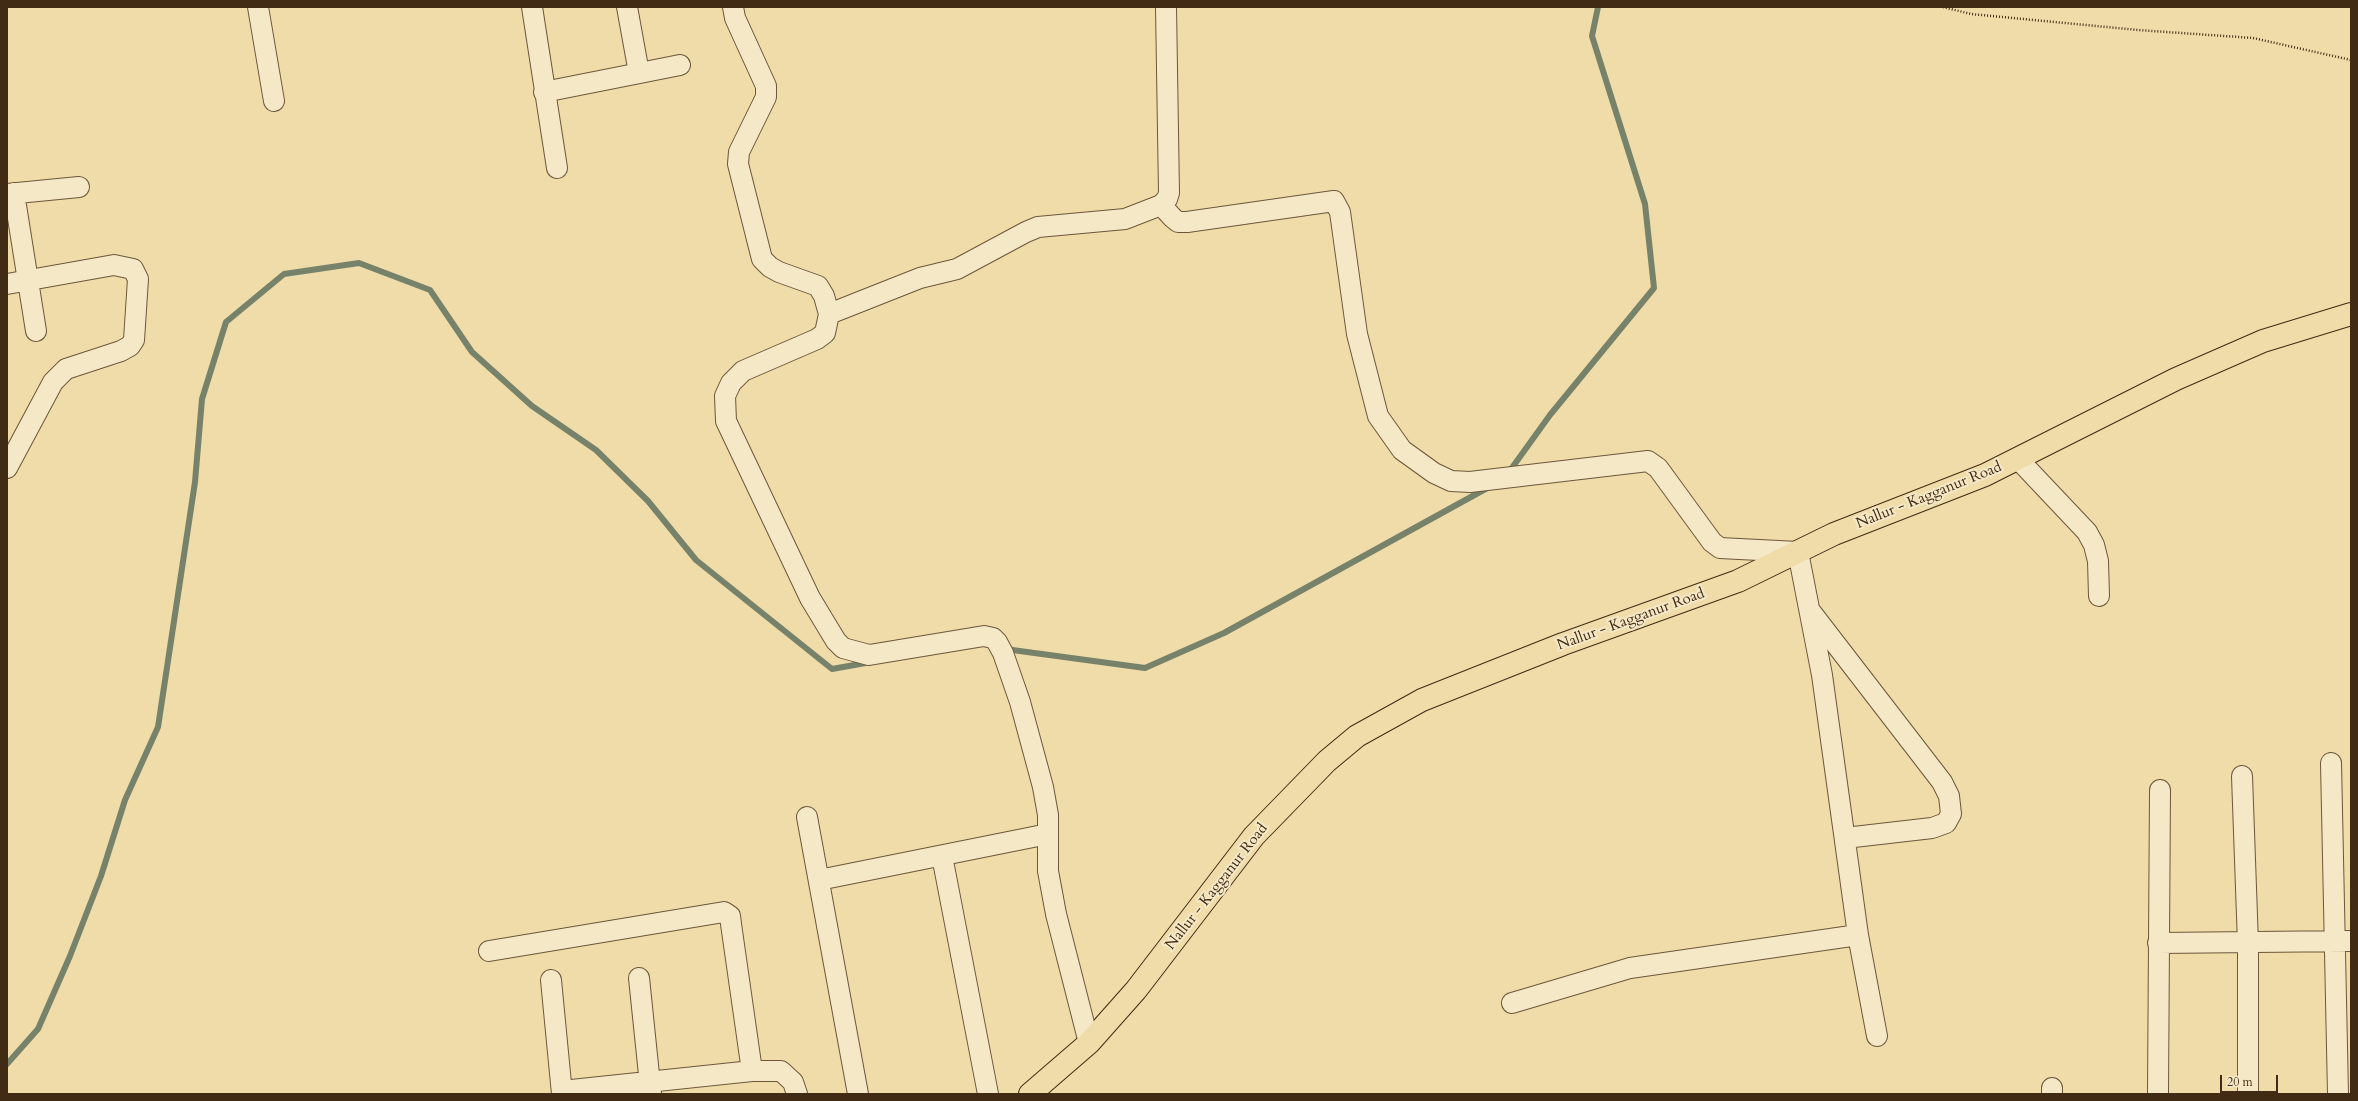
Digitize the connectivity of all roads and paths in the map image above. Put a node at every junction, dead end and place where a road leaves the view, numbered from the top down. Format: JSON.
{"nodes":[{"id":1,"x":258,"y":7,"type":"edge"},
{"id":2,"x":532,"y":7,"type":"edge"},
{"id":3,"x":627,"y":7,"type":"edge"},
{"id":4,"x":733,"y":7,"type":"edge"},
{"id":5,"x":1166,"y":7,"type":"edge"},
{"id":6,"x":1943,"y":7,"type":"edge"},
{"id":7,"x":2351,"y":60,"type":"edge"},
{"id":8,"x":680,"y":65,"type":"dead end"},
{"id":9,"x":639,"y":73,"type":"junction"},
{"id":10,"x":544,"y":92,"type":"junction"},
{"id":11,"x":274,"y":101,"type":"dead end"},
{"id":12,"x":557,"y":168,"type":"dead end"},
{"id":13,"x":79,"y":187,"type":"dead end"},
{"id":14,"x":10,"y":194,"type":"edge"},
{"id":15,"x":1160,"y":205,"type":"junction"},
{"id":16,"x":28,"y":280,"type":"junction"},
{"id":17,"x":7,"y":284,"type":"edge"},
{"id":18,"x":829,"y":314,"type":"junction"},
{"id":19,"x":2351,"y":314,"type":"edge"},
{"id":20,"x":36,"y":331,"type":"dead end"},
{"id":21,"x":2018,"y":459,"type":"junction"},
{"id":22,"x":7,"y":468,"type":"edge"},
{"id":23,"x":1798,"y":552,"type":"junction"},
{"id":24,"x":2099,"y":596,"type":"dead end"},
{"id":25,"x":1809,"y":609,"type":"junction"},
{"id":26,"x":2332,"y":763,"type":"dead end"},
{"id":27,"x":2242,"y":776,"type":"dead end"},
{"id":28,"x":2160,"y":790,"type":"dead end"},
{"id":29,"x":807,"y":817,"type":"dead end"},
{"id":30,"x":1048,"y":834,"type":"junction"},
{"id":31,"x":1845,"y":838,"type":"junction"},
{"id":32,"x":942,"y":856,"type":"junction"},
{"id":33,"x":819,"y":880,"type":"junction"},
{"id":34,"x":1858,"y":935,"type":"junction"},
{"id":35,"x":2343,"y":941,"type":"edge"},
{"id":36,"x":2158,"y":943,"type":"junction"},
{"id":37,"x":2248,"y":944,"type":"junction"},
{"id":38,"x":488,"y":951,"type":"dead end"},
{"id":39,"x":639,"y":978,"type":"dead end"},
{"id":40,"x":551,"y":980,"type":"dead end"},
{"id":41,"x":1512,"y":1003,"type":"dead end"},
{"id":42,"x":1877,"y":1036,"type":"dead end"},
{"id":43,"x":1089,"y":1043,"type":"junction"},
{"id":44,"x":752,"y":1071,"type":"junction"},
{"id":45,"x":650,"y":1088,"type":"edge"},
{"id":46,"x":562,"y":1092,"type":"edge"},
{"id":47,"x":1035,"y":1092,"type":"edge"},
{"id":48,"x":797,"y":1094,"type":"edge"},
{"id":49,"x":858,"y":1094,"type":"edge"},
{"id":50,"x":988,"y":1094,"type":"edge"},
{"id":51,"x":2158,"y":1094,"type":"edge"},
{"id":52,"x":2248,"y":1094,"type":"edge"},
{"id":53,"x":2338,"y":1094,"type":"edge"}],
"edges":[{"from":1,"to":11,"type":"street"},
{"from":2,"to":10,"type":"street"},
{"from":3,"to":9,"type":"street"},
{"from":4,"to":18,"type":"street"},
{"from":5,"to":15,"type":"street"},
{"from":6,"to":7,"type":"path"},
{"from":8,"to":9,"type":"street"},
{"from":9,"to":10,"type":"street"},
{"from":10,"to":12,"type":"street"},
{"from":13,"to":14,"type":"street"},
{"from":14,"to":16,"type":"street"},
{"from":15,"to":18,"type":"street"},
{"from":15,"to":23,"type":"street"},
{"from":16,"to":17,"type":"street"},
{"from":16,"to":20,"type":"street"},
{"from":16,"to":22,"type":"street"},
{"from":18,"to":30,"type":"street"},
{"from":19,"to":21,"type":"main road","name":"Nallur - Kagganur Road"},
{"from":21,"to":23,"type":"main road","name":"Nallur - Kagganur Road"},
{"from":21,"to":24,"type":"street"},
{"from":23,"to":25,"type":"street"},
{"from":23,"to":43,"type":"main road","name":"Nallur - Kagganur Road"},
{"from":25,"to":31,"type":"street"},
{"from":25,"to":31,"type":"street"},
{"from":26,"to":35,"type":"street"},
{"from":27,"to":37,"type":"street"},
{"from":28,"to":36,"type":"street"},
{"from":29,"to":33,"type":"street"},
{"from":30,"to":32,"type":"street"},
{"from":30,"to":43,"type":"street"},
{"from":31,"to":34,"type":"street"},
{"from":32,"to":33,"type":"street"},
{"from":32,"to":50,"type":"street"},
{"from":33,"to":49,"type":"street"},
{"from":34,"to":41,"type":"street"},
{"from":34,"to":42,"type":"street"},
{"from":35,"to":37,"type":"street"},
{"from":35,"to":53,"type":"street"},
{"from":36,"to":37,"type":"street"},
{"from":36,"to":51,"type":"street"},
{"from":37,"to":52,"type":"street"},
{"from":38,"to":44,"type":"street"},
{"from":39,"to":45,"type":"street"},
{"from":40,"to":46,"type":"street"},
{"from":43,"to":47,"type":"main road","name":"Nallur - Kagganur Road"},
{"from":44,"to":45,"type":"street"},
{"from":44,"to":48,"type":"street"},
{"from":45,"to":46,"type":"street"}]}
